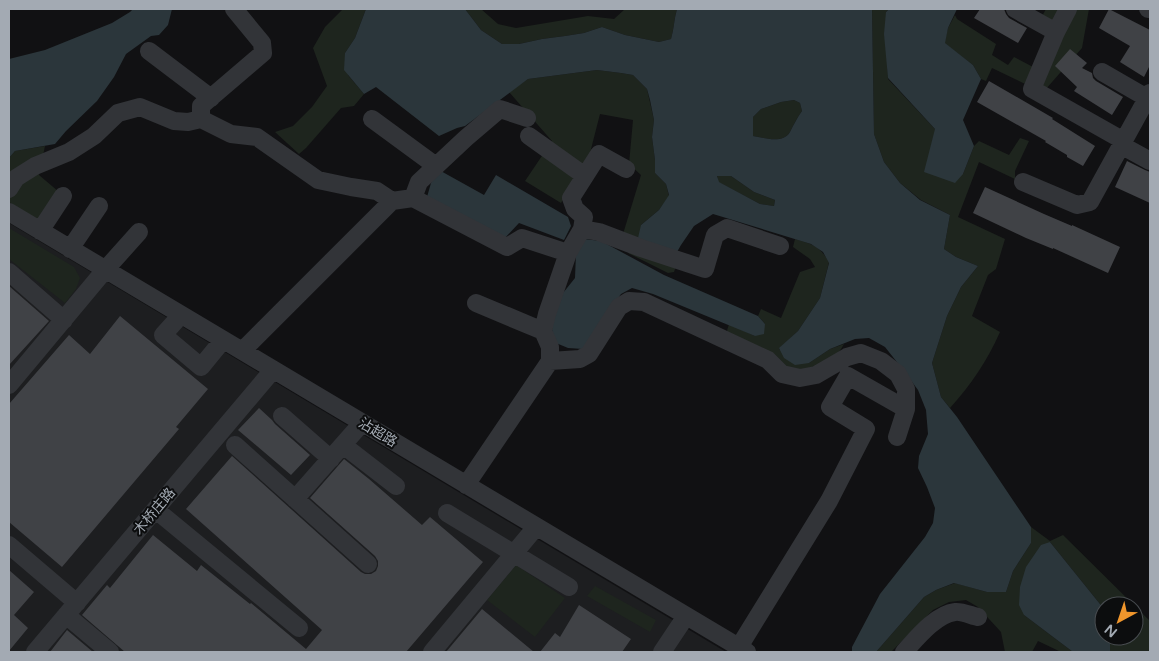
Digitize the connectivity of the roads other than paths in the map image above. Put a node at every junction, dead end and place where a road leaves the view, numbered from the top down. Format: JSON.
{"nodes":[{"id":1,"x":234,"y":9,"type":"edge"},
{"id":2,"x":1015,"y":9,"type":"edge"},
{"id":3,"x":1068,"y":9,"type":"edge"},
{"id":4,"x":1056,"y":32,"type":"junction"},
{"id":5,"x":149,"y":51,"type":"dead end"},
{"id":6,"x":1102,"y":72,"type":"dead end"},
{"id":7,"x":1149,"y":95,"type":"edge"},
{"id":8,"x":211,"y":98,"type":"junction"},
{"id":9,"x":526,"y":118,"type":"dead end"},
{"id":10,"x":201,"y":119,"type":"junction"},
{"id":11,"x":372,"y":120,"type":"dead end"},
{"id":12,"x":529,"y":136,"type":"dead end"},
{"id":13,"x":1123,"y":143,"type":"junction"},
{"id":14,"x":1150,"y":160,"type":"edge"},
{"id":15,"x":436,"y":166,"type":"junction"},
{"id":16,"x":626,"y":169,"type":"dead end"},
{"id":17,"x":585,"y":176,"type":"junction"},
{"id":18,"x":1023,"y":182,"type":"dead end"},
{"id":19,"x":9,"y":189,"type":"edge"},
{"id":20,"x":63,"y":196,"type":"dead end"},
{"id":21,"x":413,"y":198,"type":"junction"},
{"id":22,"x":392,"y":201,"type":"junction"},
{"id":23,"x":99,"y":206,"type":"dead end"},
{"id":24,"x":9,"y":212,"type":"edge"},
{"id":25,"x":582,"y":229,"type":"junction"},
{"id":26,"x":40,"y":231,"type":"junction"},
{"id":27,"x":139,"y":232,"type":"dead end"},
{"id":28,"x":780,"y":246,"type":"dead end"},
{"id":29,"x":70,"y":249,"type":"junction"},
{"id":30,"x":568,"y":253,"type":"junction"},
{"id":31,"x":106,"y":270,"type":"junction"},
{"id":32,"x":9,"y":272,"type":"edge"},
{"id":33,"x":476,"y":303,"type":"dead end"},
{"id":34,"x":181,"y":315,"type":"junction"},
{"id":35,"x":64,"y":320,"type":"junction"},
{"id":36,"x":543,"y":331,"type":"junction"},
{"id":37,"x":223,"y":340,"type":"junction"},
{"id":38,"x":242,"y":351,"type":"junction"},
{"id":39,"x":550,"y":361,"type":"junction"},
{"id":40,"x":274,"y":370,"type":"junction"},
{"id":41,"x":9,"y":385,"type":"edge"},
{"id":42,"x":906,"y":409,"type":"junction"},
{"id":43,"x":282,"y":416,"type":"dead end"},
{"id":44,"x":362,"y":423,"type":"junction"},
{"id":45,"x":897,"y":437,"type":"dead end"},
{"id":46,"x":235,"y":445,"type":"dead end"},
{"id":47,"x":343,"y":445,"type":"junction"},
{"id":48,"x":331,"y":459,"type":"junction"},
{"id":49,"x":466,"y":485,"type":"junction"},
{"id":50,"x":396,"y":486,"type":"dead end"},
{"id":51,"x":295,"y":499,"type":"junction"},
{"id":52,"x":156,"y":510,"type":"junction"},
{"id":53,"x":446,"y":513,"type":"dead end"},
{"id":54,"x":536,"y":526,"type":"junction"},
{"id":55,"x":9,"y":545,"type":"edge"},
{"id":56,"x":514,"y":554,"type":"junction"},
{"id":57,"x":368,"y":564,"type":"dead end"},
{"id":58,"x":568,"y":587,"type":"dead end"},
{"id":59,"x":72,"y":609,"type":"junction"},
{"id":60,"x":686,"y":616,"type":"junction"},
{"id":61,"x":978,"y":618,"type":"dead end"},
{"id":62,"x":299,"y":628,"type":"dead end"},
{"id":63,"x":669,"y":650,"type":"edge"},
{"id":64,"x":743,"y":650,"type":"edge"},
{"id":65,"x":35,"y":652,"type":"edge"},
{"id":66,"x":110,"y":652,"type":"edge"},
{"id":67,"x":432,"y":652,"type":"edge"},
{"id":68,"x":904,"y":652,"type":"edge"}],
"edges":[{"from":1,"to":8,"type":"street"},
{"from":2,"to":4,"type":"street"},
{"from":3,"to":4,"type":"street"},
{"from":4,"to":13,"type":"street"},
{"from":5,"to":8,"type":"street"},
{"from":6,"to":7,"type":"street"},
{"from":7,"to":13,"type":"street"},
{"from":8,"to":10,"type":"street"},
{"from":9,"to":15,"type":"street"},
{"from":10,"to":19,"type":"street"},
{"from":10,"to":22,"type":"street"},
{"from":11,"to":15,"type":"street"},
{"from":12,"to":17,"type":"street"},
{"from":13,"to":14,"type":"street"},
{"from":13,"to":18,"type":"street"},
{"from":15,"to":21,"type":"street"},
{"from":16,"to":17,"type":"street"},
{"from":17,"to":25,"type":"street"},
{"from":20,"to":26,"type":"street"},
{"from":21,"to":22,"type":"street"},
{"from":21,"to":30,"type":"street"},
{"from":22,"to":38,"type":"street"},
{"from":23,"to":29,"type":"street"},
{"from":24,"to":26,"type":"street","name":"沾超路"},
{"from":25,"to":28,"type":"street"},
{"from":25,"to":30,"type":"street"},
{"from":26,"to":29,"type":"street","name":"沾超路"},
{"from":27,"to":31,"type":"street"},
{"from":29,"to":31,"type":"street","name":"沾超路"},
{"from":30,"to":36,"type":"street"},
{"from":31,"to":34,"type":"street","name":"沾超路"},
{"from":31,"to":35,"type":"street"},
{"from":32,"to":35,"type":"street"},
{"from":33,"to":36,"type":"street"},
{"from":34,"to":37,"type":"street","name":"沾超路"},
{"from":34,"to":37,"type":"street"},
{"from":35,"to":41,"type":"street"},
{"from":36,"to":39,"type":"street"},
{"from":37,"to":38,"type":"street","name":"沾超路"},
{"from":38,"to":40,"type":"street","name":"沾超路"},
{"from":39,"to":42,"type":"street"},
{"from":39,"to":49,"type":"street"},
{"from":40,"to":44,"type":"street","name":"沾超路"},
{"from":40,"to":52,"type":"street","name":"木桥庄路"},
{"from":42,"to":45,"type":"street"},
{"from":42,"to":64,"type":"street"},
{"from":43,"to":48,"type":"street"},
{"from":44,"to":47,"type":"street"},
{"from":44,"to":49,"type":"street","name":"沾超路"},
{"from":46,"to":51,"type":"street"},
{"from":47,"to":48,"type":"street"},
{"from":47,"to":50,"type":"street"},
{"from":48,"to":51,"type":"street"},
{"from":49,"to":54,"type":"street","name":"沾超路"},
{"from":51,"to":57,"type":"street"},
{"from":52,"to":59,"type":"street","name":"木桥庄路"},
{"from":52,"to":62,"type":"street"},
{"from":53,"to":56,"type":"street"},
{"from":54,"to":56,"type":"street"},
{"from":54,"to":60,"type":"street","name":"沾超路"},
{"from":55,"to":59,"type":"street"},
{"from":56,"to":58,"type":"street"},
{"from":56,"to":67,"type":"street"},
{"from":59,"to":65,"type":"street","name":"木桥庄路"},
{"from":59,"to":66,"type":"street"},
{"from":60,"to":63,"type":"street"},
{"from":60,"to":64,"type":"street","name":"沾超路"},
{"from":61,"to":68,"type":"street"}]}
